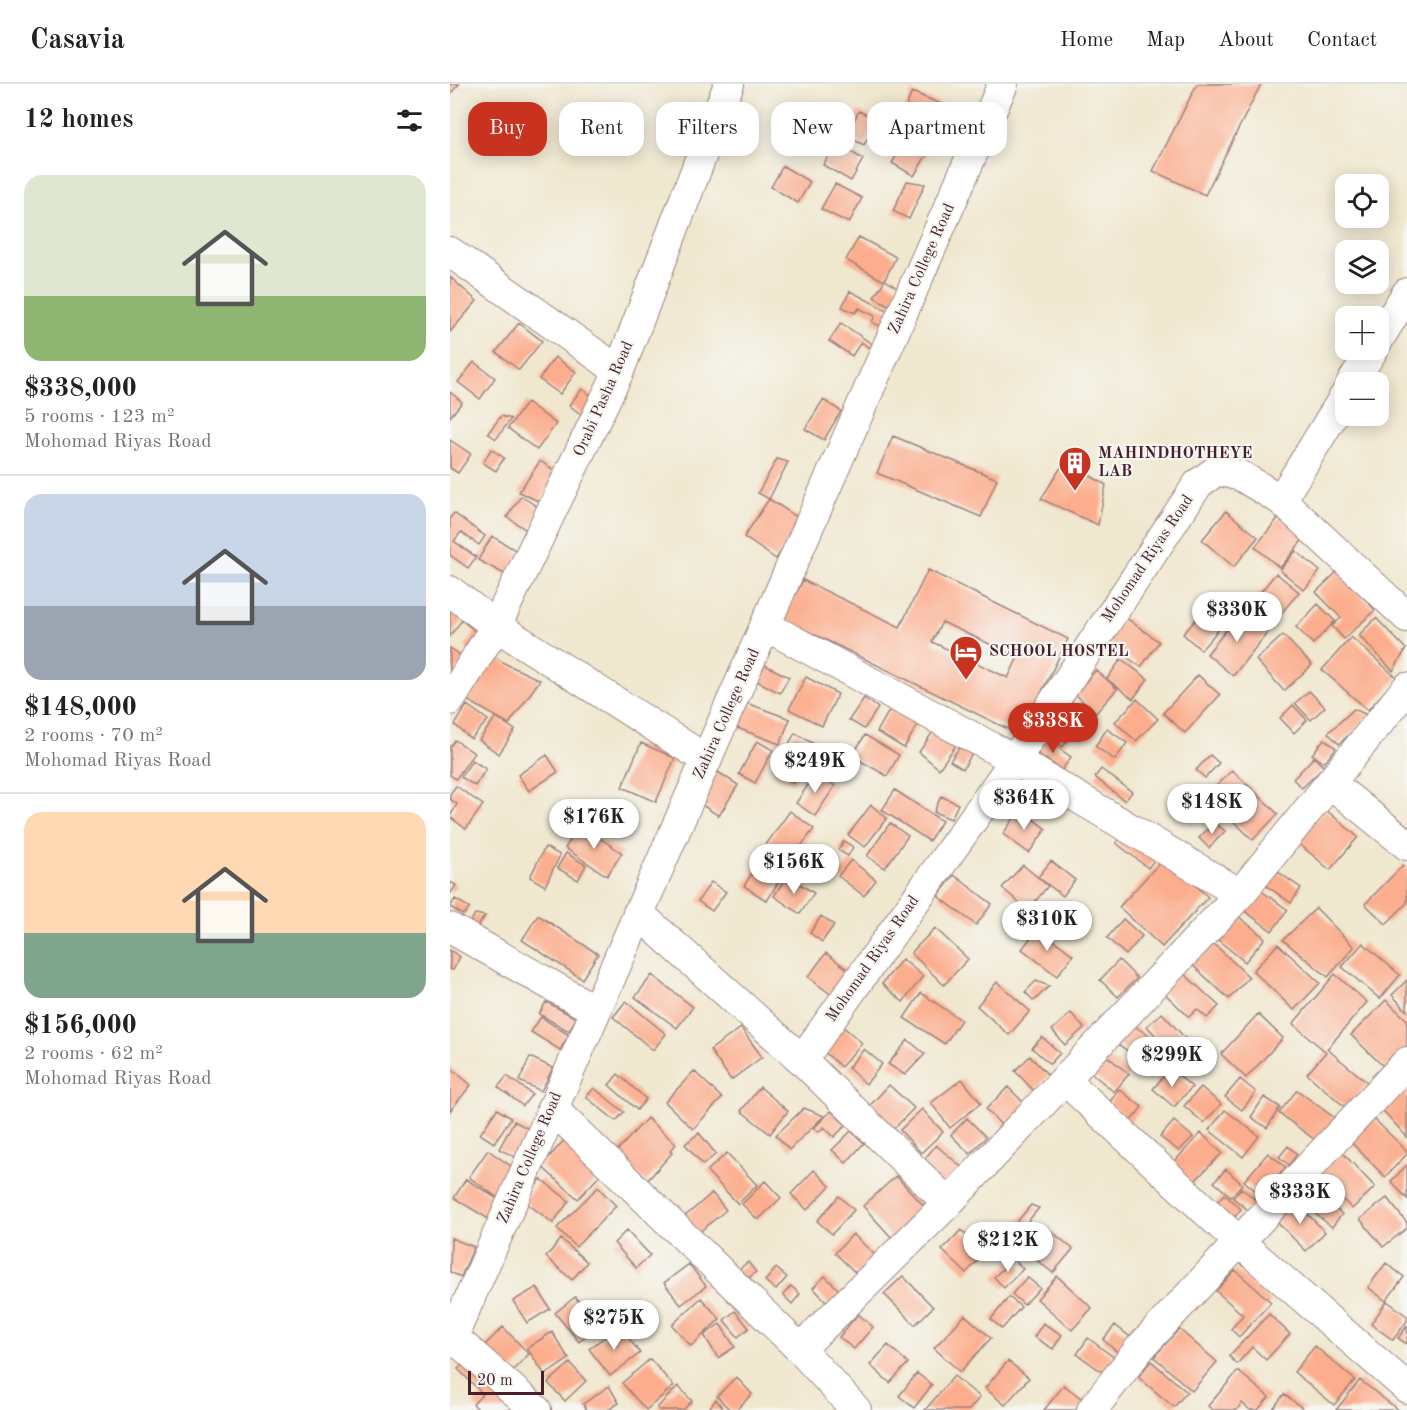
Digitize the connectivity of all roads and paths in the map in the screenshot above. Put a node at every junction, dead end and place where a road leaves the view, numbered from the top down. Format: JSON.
{"nodes":[{"id":1,"x":729,"y":84,"type":"edge"},
{"id":2,"x":1003,"y":84,"type":"edge"},
{"id":3,"x":450,"y":252,"type":"edge"},
{"id":4,"x":1407,"y":293,"type":"edge"},
{"id":5,"x":1389,"y":322,"type":"edge"},
{"id":6,"x":619,"y":371,"type":"junction"},
{"id":7,"x":1335,"y":412,"type":"edge"},
{"id":8,"x":1281,"y":500,"type":"junction"},
{"id":9,"x":450,"y":591,"type":"edge"},
{"id":10,"x":1407,"y":617,"type":"edge"},
{"id":11,"x":496,"y":626,"type":"junction"},
{"id":12,"x":766,"y":626,"type":"junction"},
{"id":13,"x":1407,"y":688,"type":"edge"},
{"id":14,"x":450,"y":700,"type":"edge"},
{"id":15,"x":707,"y":760,"type":"junction"},
{"id":16,"x":1015,"y":760,"type":"junction"},
{"id":17,"x":1330,"y":783,"type":"junction"},
{"id":18,"x":1407,"y":846,"type":"edge"},
{"id":19,"x":1240,"y":894,"type":"junction"},
{"id":20,"x":638,"y":913,"type":"junction"},
{"id":21,"x":450,"y":928,"type":"edge"},
{"id":22,"x":595,"y":1010,"type":"junction"},
{"id":23,"x":802,"y":1059,"type":"junction"},
{"id":24,"x":1407,"y":1062,"type":"edge"},
{"id":25,"x":1065,"y":1080,"type":"junction"},
{"id":26,"x":552,"y":1108,"type":"junction"},
{"id":27,"x":948,"y":1203,"type":"junction"},
{"id":28,"x":1238,"y":1241,"type":"junction"},
{"id":29,"x":454,"y":1322,"type":"edge"},
{"id":30,"x":800,"y":1349,"type":"junction"},
{"id":31,"x":1407,"y":1388,"type":"edge"},
{"id":32,"x":844,"y":1406,"type":"edge"},
{"id":33,"x":536,"y":1410,"type":"edge"},
{"id":34,"x":1092,"y":1410,"type":"edge"}],
"edges":[{"from":1,"to":6,"type":"street","name":"Orabi Pasha Road"},
{"from":2,"to":12,"type":"street","name":"Zahira College Road"},
{"from":3,"to":6,"type":"street"},
{"from":4,"to":5,"type":"street"},
{"from":6,"to":11,"type":"street","name":"Orabi Pasha Road"},
{"from":7,"to":8,"type":"street"},
{"from":8,"to":10,"type":"street","name":"Mohomad Riyas Road"},
{"from":8,"to":16,"type":"street","name":"Mohomad Riyas Road"},
{"from":9,"to":11,"type":"street"},
{"from":11,"to":14,"type":"street","name":"Orabi Pasha Road"},
{"from":11,"to":15,"type":"street"},
{"from":12,"to":15,"type":"street","name":"Zahira College Road"},
{"from":12,"to":16,"type":"street"},
{"from":13,"to":17,"type":"street"},
{"from":15,"to":20,"type":"street","name":"Zahira College Road"},
{"from":16,"to":19,"type":"street"},
{"from":16,"to":23,"type":"street","name":"Mohomad Riyas Road"},
{"from":17,"to":18,"type":"street"},
{"from":17,"to":19,"type":"street"},
{"from":19,"to":25,"type":"street"},
{"from":20,"to":22,"type":"street","name":"Zahira College Road"},
{"from":20,"to":23,"type":"street"},
{"from":21,"to":22,"type":"street"},
{"from":22,"to":26,"type":"street","name":"Zahira College Road"},
{"from":23,"to":27,"type":"street"},
{"from":24,"to":28,"type":"street"},
{"from":25,"to":27,"type":"street"},
{"from":25,"to":28,"type":"street"},
{"from":26,"to":29,"type":"street","name":"Zahira College Road"},
{"from":26,"to":30,"type":"street"},
{"from":27,"to":30,"type":"street"},
{"from":28,"to":31,"type":"street"},
{"from":28,"to":34,"type":"street"},
{"from":29,"to":33,"type":"street"},
{"from":30,"to":32,"type":"street"}]}
